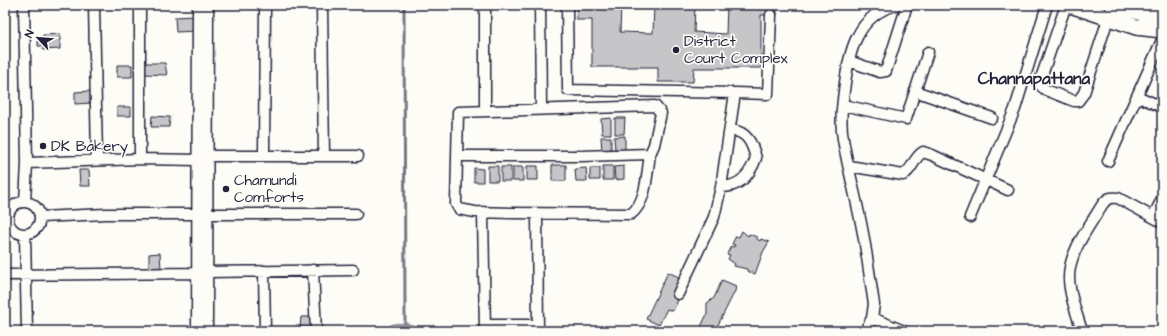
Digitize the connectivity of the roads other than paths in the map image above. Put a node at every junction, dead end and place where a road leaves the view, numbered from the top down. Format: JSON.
{"nodes":[{"id":1,"x":24,"y":5,"type":"edge"},
{"id":2,"x":94,"y":5,"type":"edge"},
{"id":3,"x":140,"y":5,"type":"edge"},
{"id":4,"x":198,"y":5,"type":"edge"},
{"id":5,"x":208,"y":5,"type":"edge"},
{"id":6,"x":265,"y":5,"type":"edge"},
{"id":7,"x":322,"y":5,"type":"edge"},
{"id":8,"x":485,"y":5,"type":"edge"},
{"id":9,"x":540,"y":5,"type":"edge"},
{"id":10,"x":567,"y":5,"type":"edge"},
{"id":11,"x":897,"y":5,"type":"edge"},
{"id":12,"x":907,"y":5,"type":"edge"},
{"id":13,"x":1047,"y":5,"type":"edge"},
{"id":14,"x":1066,"y":5,"type":"edge"},
{"id":15,"x":1070,"y":5,"type":"edge"},
{"id":16,"x":1110,"y":12,"type":"edge"},
{"id":17,"x":771,"y":15,"type":"tunnel mouth"},
{"id":18,"x":1162,"y":15,"type":"edge"},
{"id":19,"x":1162,"y":30,"type":"edge"},
{"id":20,"x":1162,"y":40,"type":"edge"},
{"id":21,"x":1160,"y":51,"type":"edge"},
{"id":22,"x":928,"y":52,"type":"dead end"},
{"id":23,"x":849,"y":61,"type":"junction"},
{"id":24,"x":915,"y":91,"type":"junction"},
{"id":25,"x":735,"y":94,"type":"junction"},
{"id":26,"x":1137,"y":96,"type":"junction"},
{"id":27,"x":843,"y":105,"type":"junction"},
{"id":28,"x":1162,"y":107,"type":"edge"},
{"id":29,"x":541,"y":109,"type":"junction"},
{"id":30,"x":485,"y":111,"type":"junction"},
{"id":31,"x":992,"y":118,"type":"dead end"},
{"id":32,"x":730,"y":130,"type":"junction"},
{"id":33,"x":650,"y":154,"type":"junction"},
{"id":34,"x":264,"y":155,"type":"junction"},
{"id":35,"x":208,"y":156,"type":"junction"},
{"id":36,"x":324,"y":156,"type":"junction"},
{"id":37,"x":358,"y":156,"type":"dead end"},
{"id":38,"x":457,"y":156,"type":"junction"},
{"id":39,"x":140,"y":159,"type":"junction"},
{"id":40,"x":97,"y":160,"type":"junction"},
{"id":41,"x":198,"y":160,"type":"junction"},
{"id":42,"x":1108,"y":161,"type":"dead end"},
{"id":43,"x":27,"y":163,"type":"junction"},
{"id":44,"x":849,"y":166,"type":"junction"},
{"id":45,"x":985,"y":180,"type":"junction"},
{"id":46,"x":720,"y":187,"type":"junction"},
{"id":47,"x":1008,"y":190,"type":"dead end"},
{"id":48,"x":1162,"y":200,"type":"edge"},
{"id":49,"x":25,"y":202,"type":"junction"},
{"id":50,"x":483,"y":212,"type":"junction"},
{"id":51,"x":202,"y":214,"type":"junction"},
{"id":52,"x":356,"y":214,"type":"dead end"},
{"id":53,"x":537,"y":214,"type":"junction"},
{"id":54,"x":6,"y":217,"type":"edge"},
{"id":55,"x":40,"y":218,"type":"junction"},
{"id":56,"x":970,"y":218,"type":"dead end"},
{"id":57,"x":1157,"y":220,"type":"edge"},
{"id":58,"x":25,"y":234,"type":"junction"},
{"id":59,"x":313,"y":270,"type":"junction"},
{"id":60,"x":353,"y":270,"type":"dead end"},
{"id":61,"x":264,"y":271,"type":"junction"},
{"id":62,"x":202,"y":272,"type":"junction"},
{"id":63,"x":5,"y":275,"type":"edge"},
{"id":64,"x":27,"y":275,"type":"junction"},
{"id":65,"x":678,"y":294,"type":"dead end"},
{"id":66,"x":872,"y":318,"type":"junction"},
{"id":67,"x":485,"y":328,"type":"edge"},
{"id":68,"x":538,"y":328,"type":"edge"},
{"id":69,"x":27,"y":331,"type":"edge"},
{"id":70,"x":198,"y":331,"type":"edge"},
{"id":71,"x":207,"y":331,"type":"edge"},
{"id":72,"x":265,"y":331,"type":"edge"},
{"id":73,"x":316,"y":331,"type":"edge"},
{"id":74,"x":865,"y":331,"type":"edge"},
{"id":75,"x":904,"y":331,"type":"edge"},
{"id":76,"x":1082,"y":331,"type":"edge"}],
"edges":[{"from":1,"to":43,"type":"street"},
{"from":2,"to":40,"type":"street"},
{"from":3,"to":39,"type":"street"},
{"from":4,"to":41,"type":"street"},
{"from":5,"to":35,"type":"street"},
{"from":6,"to":34,"type":"street"},
{"from":7,"to":36,"type":"street"},
{"from":8,"to":30,"type":"street"},
{"from":9,"to":29,"type":"street"},
{"from":10,"to":25,"type":"street"},
{"from":11,"to":23,"type":"street"},
{"from":12,"to":23,"type":"street"},
{"from":13,"to":45,"type":"street"},
{"from":14,"to":16,"type":"street"},
{"from":15,"to":16,"type":"highway"},
{"from":16,"to":18,"type":"highway"},
{"from":16,"to":19,"type":"highway"},
{"from":17,"to":25,"type":"street"},
{"from":20,"to":21,"type":"street"},
{"from":21,"to":26,"type":"street"},
{"from":22,"to":24,"type":"street"},
{"from":23,"to":27,"type":"street"},
{"from":24,"to":27,"type":"street"},
{"from":24,"to":31,"type":"street"},
{"from":25,"to":32,"type":"street"},
{"from":26,"to":28,"type":"street"},
{"from":26,"to":42,"type":"street"},
{"from":27,"to":44,"type":"street"},
{"from":29,"to":30,"type":"street"},
{"from":29,"to":33,"type":"street"},
{"from":30,"to":38,"type":"street"},
{"from":32,"to":46,"type":"street"},
{"from":32,"to":46,"type":"street"},
{"from":33,"to":38,"type":"street"},
{"from":33,"to":53,"type":"street"},
{"from":34,"to":35,"type":"street"},
{"from":34,"to":36,"type":"street"},
{"from":35,"to":51,"type":"street"},
{"from":36,"to":37,"type":"street"},
{"from":38,"to":50,"type":"street"},
{"from":39,"to":40,"type":"street"},
{"from":39,"to":41,"type":"street"},
{"from":40,"to":43,"type":"street"},
{"from":41,"to":51,"type":"street"},
{"from":43,"to":49,"type":"street"},
{"from":44,"to":45,"type":"street"},
{"from":44,"to":66,"type":"street"},
{"from":45,"to":47,"type":"street"},
{"from":45,"to":56,"type":"street"},
{"from":46,"to":65,"type":"street"},
{"from":48,"to":57,"type":"street"},
{"from":49,"to":54,"type":"street"},
{"from":49,"to":55,"type":"street"},
{"from":50,"to":53,"type":"street"},
{"from":50,"to":67,"type":"street"},
{"from":51,"to":52,"type":"street"},
{"from":51,"to":55,"type":"street"},
{"from":51,"to":62,"type":"street"},
{"from":53,"to":68,"type":"street"},
{"from":54,"to":58,"type":"street"},
{"from":55,"to":58,"type":"street"},
{"from":57,"to":76,"type":"street"},
{"from":58,"to":64,"type":"street"},
{"from":59,"to":60,"type":"street"},
{"from":59,"to":61,"type":"street"},
{"from":59,"to":73,"type":"street"},
{"from":61,"to":62,"type":"street"},
{"from":61,"to":72,"type":"street"},
{"from":62,"to":64,"type":"street"},
{"from":62,"to":70,"type":"street"},
{"from":62,"to":71,"type":"street"},
{"from":63,"to":64,"type":"street"},
{"from":64,"to":69,"type":"street"},
{"from":66,"to":74,"type":"street"},
{"from":66,"to":75,"type":"street"},
{"from":67,"to":68,"type":"street"}]}
